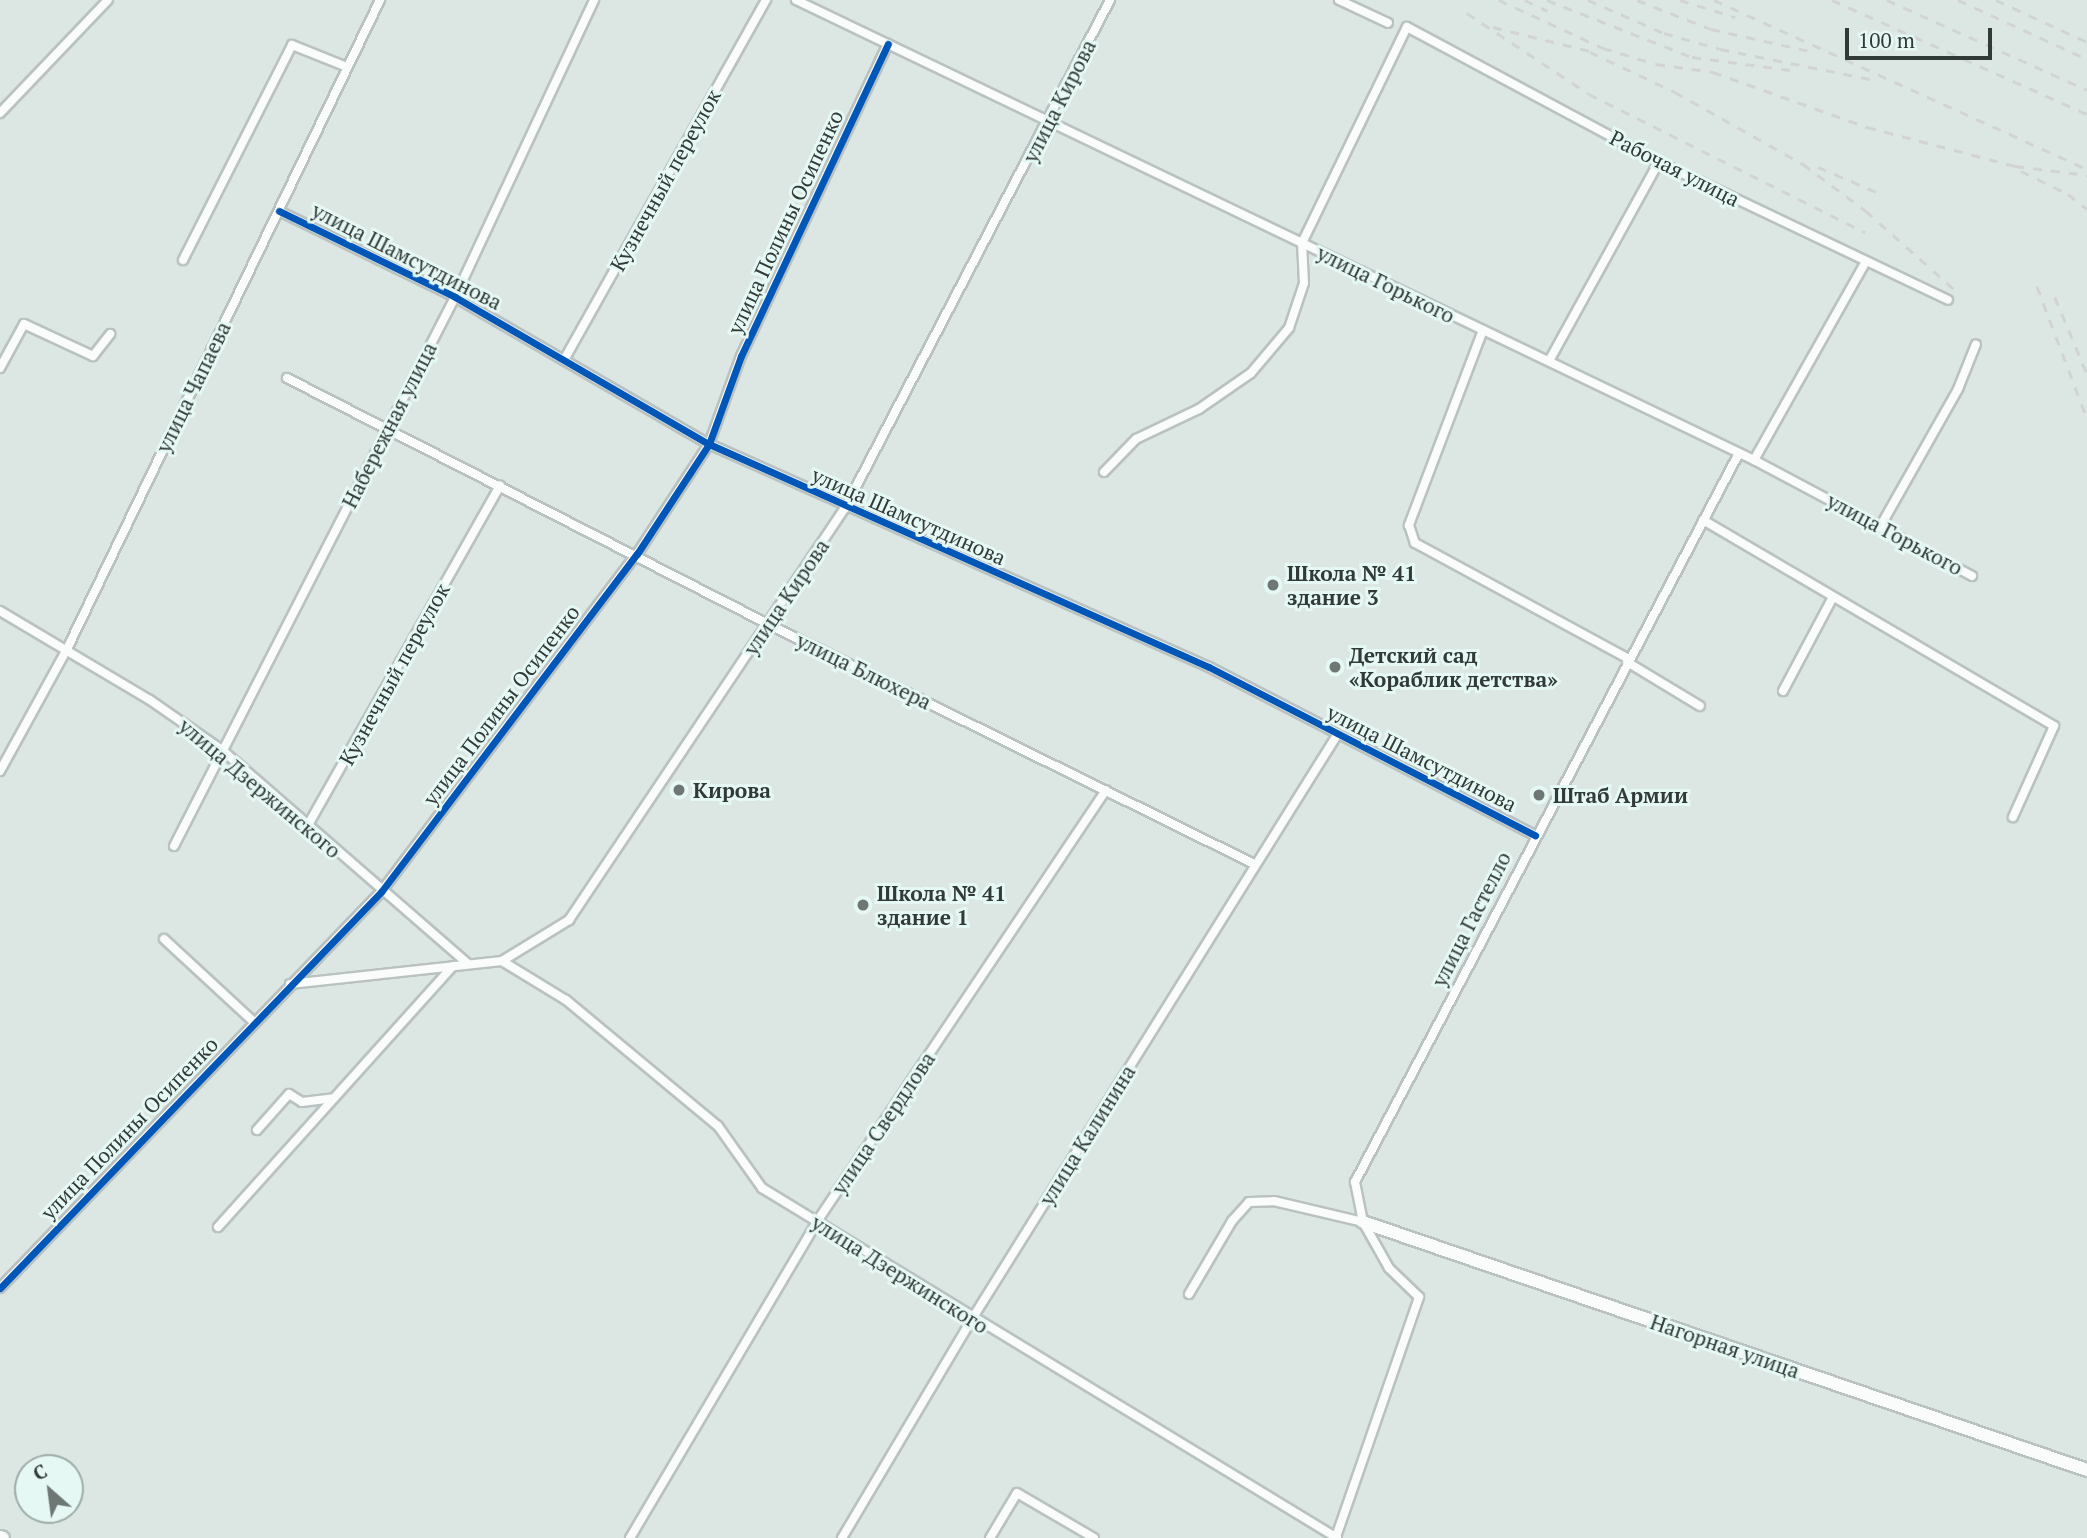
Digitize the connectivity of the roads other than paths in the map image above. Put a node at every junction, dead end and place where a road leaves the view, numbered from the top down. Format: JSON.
{"nodes":[{"id":1,"x":108,"y":0,"type":"edge"},
{"id":2,"x":380,"y":0,"type":"edge"},
{"id":3,"x":594,"y":0,"type":"edge"},
{"id":4,"x":766,"y":0,"type":"edge"},
{"id":5,"x":796,"y":0,"type":"edge"},
{"id":6,"x":1110,"y":0,"type":"edge"},
{"id":7,"x":1339,"y":0,"type":"edge"},
{"id":8,"x":1388,"y":23,"type":"dead end"},
{"id":9,"x":888,"y":44,"type":"junction"},
{"id":10,"x":347,"y":66,"type":"junction"},
{"id":11,"x":0,"y":113,"type":"edge"},
{"id":12,"x":1049,"y":122,"type":"junction"},
{"id":13,"x":1659,"y":162,"type":"junction"},
{"id":14,"x":279,"y":211,"type":"junction"},
{"id":15,"x":1302,"y":243,"type":"junction"},
{"id":16,"x":183,"y":260,"type":"dead end"},
{"id":17,"x":1866,"y":261,"type":"junction"},
{"id":18,"x":455,"y":297,"type":"junction"},
{"id":19,"x":1948,"y":300,"type":"dead end"},
{"id":20,"x":1483,"y":330,"type":"junction"},
{"id":21,"x":110,"y":334,"type":"dead end"},
{"id":22,"x":1976,"y":344,"type":"dead end"},
{"id":23,"x":564,"y":360,"type":"junction"},
{"id":24,"x":1549,"y":362,"type":"junction"},
{"id":25,"x":0,"y":368,"type":"edge"},
{"id":26,"x":287,"y":378,"type":"dead end"},
{"id":27,"x":388,"y":429,"type":"junction"},
{"id":28,"x":709,"y":444,"type":"junction"},
{"id":29,"x":1739,"y":453,"type":"junction"},
{"id":30,"x":1754,"y":460,"type":"junction"},
{"id":31,"x":1104,"y":471,"type":"dead end"},
{"id":32,"x":500,"y":485,"type":"junction"},
{"id":33,"x":845,"y":508,"type":"junction"},
{"id":34,"x":1703,"y":520,"type":"junction"},
{"id":35,"x":1880,"y":527,"type":"junction"},
{"id":36,"x":637,"y":554,"type":"junction"},
{"id":37,"x":1972,"y":576,"type":"dead end"},
{"id":38,"x":1833,"y":597,"type":"junction"},
{"id":39,"x":0,"y":611,"type":"edge"},
{"id":40,"x":768,"y":624,"type":"junction"},
{"id":41,"x":67,"y":649,"type":"junction"},
{"id":42,"x":1628,"y":660,"type":"junction"},
{"id":43,"x":1783,"y":691,"type":"dead end"},
{"id":44,"x":1700,"y":706,"type":"dead end"},
{"id":45,"x":1337,"y":735,"type":"junction"},
{"id":46,"x":222,"y":750,"type":"junction"},
{"id":47,"x":0,"y":771,"type":"edge"},
{"id":48,"x":1106,"y":790,"type":"junction"},
{"id":49,"x":2013,"y":817,"type":"dead end"},
{"id":50,"x":308,"y":825,"type":"junction"},
{"id":51,"x":1535,"y":835,"type":"junction"},
{"id":52,"x":174,"y":846,"type":"dead end"},
{"id":53,"x":1256,"y":865,"type":"junction"},
{"id":54,"x":381,"y":892,"type":"junction"},
{"id":55,"x":164,"y":939,"type":"dead end"},
{"id":56,"x":502,"y":961,"type":"junction"},
{"id":57,"x":468,"y":964,"type":"junction"},
{"id":58,"x":453,"y":966,"type":"junction"},
{"id":59,"x":290,"y":984,"type":"junction"},
{"id":60,"x":254,"y":1022,"type":"junction"},
{"id":61,"x":334,"y":1098,"type":"junction"},
{"id":62,"x":257,"y":1130,"type":"dead end"},
{"id":63,"x":1363,"y":1222,"type":"junction"},
{"id":64,"x":816,"y":1223,"type":"junction"},
{"id":65,"x":218,"y":1227,"type":"dead end"},
{"id":66,"x":0,"y":1288,"type":"edge"},
{"id":67,"x":1189,"y":1294,"type":"dead end"},
{"id":68,"x":972,"y":1319,"type":"junction"},
{"id":69,"x":2087,"y":1470,"type":"edge"},
{"id":70,"x":630,"y":1538,"type":"edge"},
{"id":71,"x":842,"y":1538,"type":"edge"},
{"id":72,"x":990,"y":1538,"type":"edge"},
{"id":73,"x":1094,"y":1538,"type":"edge"},
{"id":74,"x":1336,"y":1538,"type":"edge"}],
"edges":[{"from":1,"to":11,"type":"street"},
{"from":2,"to":10,"type":"street","name":"улица Чапаева"},
{"from":3,"to":18,"type":"street","name":"Набережная улица"},
{"from":4,"to":23,"type":"street","name":"Кузнечный переулок"},
{"from":5,"to":9,"type":"street","name":"улица Горького"},
{"from":6,"to":12,"type":"street","name":"улица Кирова"},
{"from":7,"to":8,"type":"street"},
{"from":9,"to":12,"type":"street","name":"улица Горького"},
{"from":9,"to":28,"type":"street","name":"улица Полины Осипенко"},
{"from":10,"to":14,"type":"street","name":"улица Чапаева"},
{"from":10,"to":16,"type":"street"},
{"from":12,"to":15,"type":"street","name":"улица Горького"},
{"from":12,"to":33,"type":"street","name":"улица Кирова"},
{"from":13,"to":15,"type":"street","name":"Рабочая улица"},
{"from":13,"to":17,"type":"street","name":"Рабочая улица"},
{"from":13,"to":24,"type":"street"},
{"from":14,"to":18,"type":"street","name":"улица Шамсутдинова"},
{"from":14,"to":41,"type":"street","name":"улица Чапаева"},
{"from":15,"to":20,"type":"street","name":"улица Горького"},
{"from":15,"to":31,"type":"street"},
{"from":17,"to":19,"type":"street","name":"Рабочая улица"},
{"from":17,"to":30,"type":"street"},
{"from":18,"to":23,"type":"street","name":"улица Шамсутдинова"},
{"from":18,"to":27,"type":"street","name":"Набережная улица"},
{"from":20,"to":24,"type":"street","name":"улица Горького"},
{"from":20,"to":42,"type":"street"},
{"from":21,"to":25,"type":"street"},
{"from":22,"to":35,"type":"street"},
{"from":23,"to":28,"type":"street","name":"улица Шамсутдинова"},
{"from":24,"to":29,"type":"street","name":"улица Горького"},
{"from":26,"to":27,"type":"street","name":"улица Блюхера"},
{"from":27,"to":32,"type":"street","name":"улица Блюхера"},
{"from":27,"to":46,"type":"street","name":"Набережная улица"},
{"from":28,"to":33,"type":"street","name":"улица Шамсутдинова"},
{"from":28,"to":36,"type":"street","name":"улица Полины Осипенко"},
{"from":29,"to":30,"type":"street","name":"улица Горького"},
{"from":29,"to":34,"type":"street","name":"улица Гастелло"},
{"from":30,"to":35,"type":"street","name":"улица Горького"},
{"from":32,"to":36,"type":"street","name":"улица Блюхера"},
{"from":32,"to":50,"type":"street","name":"Кузнечный переулок"},
{"from":33,"to":40,"type":"street","name":"улица Кирова"},
{"from":33,"to":45,"type":"street","name":"улица Шамсутдинова"},
{"from":34,"to":38,"type":"street"},
{"from":34,"to":42,"type":"street","name":"улица Гастелло"},
{"from":35,"to":37,"type":"street","name":"улица Горького"},
{"from":36,"to":40,"type":"street","name":"улица Блюхера"},
{"from":36,"to":54,"type":"street","name":"улица Полины Осипенко"},
{"from":38,"to":43,"type":"street"},
{"from":38,"to":49,"type":"street"},
{"from":39,"to":41,"type":"street","name":"улица Дзержинского"},
{"from":40,"to":48,"type":"street","name":"улица Блюхера"},
{"from":40,"to":56,"type":"street","name":"улица Кирова"},
{"from":41,"to":46,"type":"street","name":"улица Дзержинского"},
{"from":41,"to":47,"type":"street","name":"улица Чапаева"},
{"from":42,"to":44,"type":"street"},
{"from":42,"to":51,"type":"street","name":"улица Гастелло"},
{"from":45,"to":51,"type":"street","name":"улица Шамсутдинова"},
{"from":45,"to":53,"type":"street","name":"улица Калинина"},
{"from":46,"to":50,"type":"street","name":"улица Дзержинского"},
{"from":46,"to":52,"type":"street","name":"Набережная улица"},
{"from":48,"to":53,"type":"street","name":"улица Блюхера"},
{"from":48,"to":64,"type":"street","name":"улица Свердлова"},
{"from":50,"to":54,"type":"street","name":"улица Дзержинского"},
{"from":51,"to":63,"type":"street","name":"улица Гастелло"},
{"from":53,"to":68,"type":"street","name":"улица Калинина"},
{"from":54,"to":57,"type":"street","name":"улица Дзержинского"},
{"from":54,"to":59,"type":"street","name":"улица Полины Осипенко"},
{"from":55,"to":60,"type":"street"},
{"from":56,"to":57,"type":"street","name":"улица Кирова"},
{"from":56,"to":64,"type":"street","name":"улица Дзержинского"},
{"from":57,"to":58,"type":"street","name":"улица Кирова"},
{"from":58,"to":59,"type":"street","name":"улица Кирова"},
{"from":58,"to":61,"type":"street"},
{"from":59,"to":60,"type":"street","name":"улица Полины Осипенко"},
{"from":60,"to":66,"type":"street","name":"улица Полины Осипенко"},
{"from":61,"to":62,"type":"street"},
{"from":61,"to":65,"type":"street"},
{"from":63,"to":67,"type":"street"},
{"from":63,"to":69,"type":"street","name":"Нагорная улица"},
{"from":63,"to":74,"type":"street","name":"улица Гастелло"},
{"from":64,"to":68,"type":"street","name":"улица Дзержинского"},
{"from":64,"to":70,"type":"street","name":"улица Свердлова"},
{"from":68,"to":71,"type":"street","name":"улица Калинина"},
{"from":68,"to":74,"type":"street","name":"улица Дзержинского"},
{"from":72,"to":73,"type":"street"}]}
